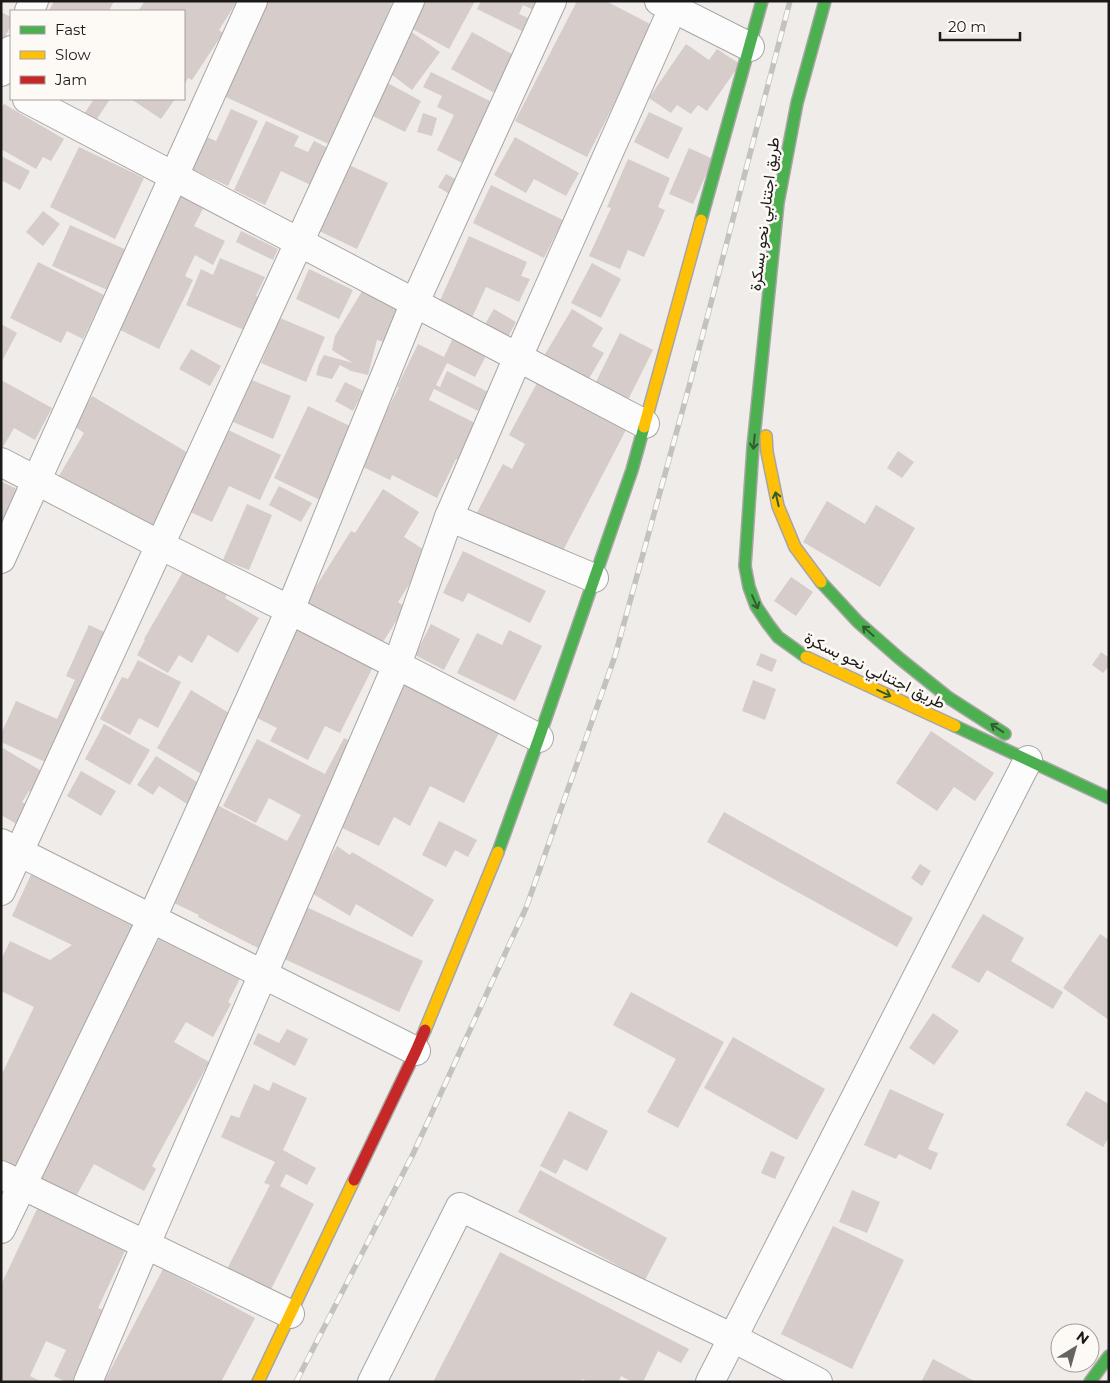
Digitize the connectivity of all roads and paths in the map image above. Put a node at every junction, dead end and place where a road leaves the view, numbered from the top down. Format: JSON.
{"nodes":[{"id":1,"x":253,"y":1,"type":"edge"},
{"id":2,"x":410,"y":1,"type":"edge"},
{"id":3,"x":552,"y":1,"type":"edge"},
{"id":4,"x":762,"y":1,"type":"edge"},
{"id":5,"x":825,"y":1,"type":"edge"},
{"id":6,"x":666,"y":5,"type":"edge"},
{"id":7,"x":750,"y":47,"type":"junction"},
{"id":8,"x":10,"y":52,"type":"edge"},
{"id":9,"x":1,"y":72,"type":"edge"},
{"id":10,"x":29,"y":100,"type":"edge"},
{"id":11,"x":174,"y":176,"type":"junction"},
{"id":12,"x":299,"y":242,"type":"junction"},
{"id":13,"x":415,"y":302,"type":"junction"},
{"id":14,"x":518,"y":357,"type":"junction"},
{"id":15,"x":762,"y":376,"type":"junction"},
{"id":16,"x":645,"y":424,"type":"junction"},
{"id":17,"x":1,"y":462,"type":"edge"},
{"id":18,"x":37,"y":480,"type":"junction"},
{"id":19,"x":449,"y":517,"type":"junction"},
{"id":20,"x":160,"y":545,"type":"junction"},
{"id":21,"x":1,"y":559,"type":"edge"},
{"id":22,"x":594,"y":578,"type":"junction"},
{"id":23,"x":290,"y":610,"type":"junction"},
{"id":24,"x":397,"y":665,"type":"junction"},
{"id":25,"x":539,"y":738,"type":"junction"},
{"id":26,"x":1022,"y":748,"type":"junction"},
{"id":27,"x":1097,"y":792,"type":"junction"},
{"id":28,"x":1109,"y":798,"type":"edge"},
{"id":29,"x":10,"y":847,"type":"edge"},
{"id":30,"x":1,"y":891,"type":"edge"},
{"id":31,"x":152,"y":918,"type":"junction"},
{"id":32,"x":264,"y":974,"type":"junction"},
{"id":33,"x":416,"y":1051,"type":"junction"},
{"id":34,"x":12,"y":1180,"type":"edge"},
{"id":35,"x":1,"y":1230,"type":"edge"},
{"id":36,"x":146,"y":1244,"type":"junction"},
{"id":37,"x":290,"y":1314,"type":"junction"},
{"id":38,"x":733,"y":1338,"type":"junction"},
{"id":39,"x":1109,"y":1356,"type":"edge"},
{"id":40,"x":88,"y":1382,"type":"edge"},
{"id":41,"x":258,"y":1382,"type":"edge"},
{"id":42,"x":372,"y":1382,"type":"edge"},
{"id":43,"x":710,"y":1382,"type":"edge"},
{"id":44,"x":818,"y":1382,"type":"edge"},
{"id":45,"x":1090,"y":1382,"type":"edge"}],
"edges":[{"from":1,"to":11,"type":"street"},
{"from":2,"to":12,"type":"street"},
{"from":3,"to":13,"type":"street"},
{"from":4,"to":7,"type":"street"},
{"from":5,"to":15,"type":"street","name":"طريق اجتنابي نحو بسكرة"},
{"from":6,"to":7,"type":"street"},
{"from":6,"to":14,"type":"street"},
{"from":7,"to":16,"type":"street"},
{"from":8,"to":9,"type":"street"},
{"from":10,"to":11,"type":"street"},
{"from":11,"to":12,"type":"street"},
{"from":11,"to":18,"type":"street"},
{"from":12,"to":13,"type":"street"},
{"from":12,"to":20,"type":"street"},
{"from":13,"to":14,"type":"street"},
{"from":13,"to":23,"type":"street"},
{"from":14,"to":16,"type":"street"},
{"from":14,"to":19,"type":"street"},
{"from":26,"to":15,"type":"street","name":"طريق اجتنابي نحو بسكرة","one_way":true},
{"from":15,"to":26,"type":"street","name":"طريق اجتنابي نحو بسكرة","one_way":true},
{"from":16,"to":22,"type":"street"},
{"from":17,"to":18,"type":"street"},
{"from":18,"to":20,"type":"street"},
{"from":18,"to":21,"type":"street"},
{"from":19,"to":22,"type":"street"},
{"from":19,"to":24,"type":"street"},
{"from":20,"to":23,"type":"street"},
{"from":20,"to":29,"type":"street"},
{"from":22,"to":25,"type":"street"},
{"from":23,"to":24,"type":"street"},
{"from":23,"to":31,"type":"street"},
{"from":24,"to":25,"type":"street"},
{"from":24,"to":32,"type":"street"},
{"from":25,"to":33,"type":"street"},
{"from":26,"to":27,"type":"street","name":"طريق اجتنابي نحو بسكرة"},
{"from":26,"to":27,"type":"street","name":"طريق اجتنابي نحو بسكرة"},
{"from":26,"to":38,"type":"street"},
{"from":27,"to":28,"type":"street","name":"طريق اجتنابي نحو بسكرة"},
{"from":29,"to":30,"type":"street"},
{"from":29,"to":31,"type":"street"},
{"from":31,"to":32,"type":"street"},
{"from":31,"to":34,"type":"street"},
{"from":32,"to":33,"type":"street"},
{"from":32,"to":36,"type":"street"},
{"from":33,"to":37,"type":"street"},
{"from":34,"to":35,"type":"street"},
{"from":34,"to":36,"type":"street"},
{"from":36,"to":37,"type":"street"},
{"from":36,"to":40,"type":"street"},
{"from":37,"to":41,"type":"street"},
{"from":38,"to":42,"type":"street"},
{"from":38,"to":43,"type":"street"},
{"from":38,"to":44,"type":"street"},
{"from":39,"to":45,"type":"street"}]}
